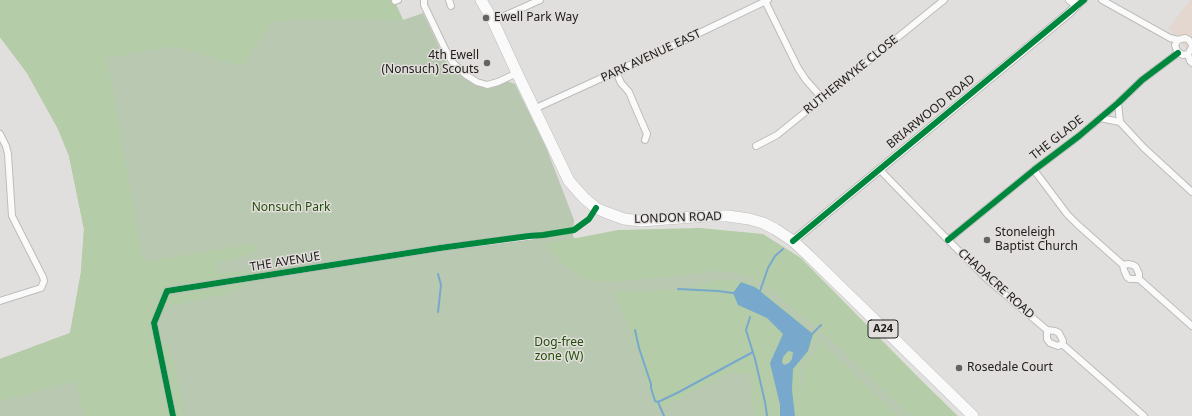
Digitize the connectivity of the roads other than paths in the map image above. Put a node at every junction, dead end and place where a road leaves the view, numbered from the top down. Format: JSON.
{"nodes":[{"id":1,"x":424,"y":0,"type":"edge"},
{"id":2,"x":481,"y":0,"type":"edge"},
{"id":3,"x":540,"y":0,"type":"edge"},
{"id":4,"x":944,"y":0,"type":"edge"},
{"id":5,"x":1070,"y":0,"type":"edge"},
{"id":6,"x":1102,"y":0,"type":"edge"},
{"id":7,"x":766,"y":1,"type":"edge"},
{"id":8,"x":1080,"y":3,"type":"edge"},
{"id":9,"x":493,"y":21,"type":"junction"},
{"id":10,"x":1178,"y":40,"type":"junction"},
{"id":11,"x":1192,"y":44,"type":"edge"},
{"id":12,"x":1178,"y":53,"type":"junction"},
{"id":13,"x":1188,"y":54,"type":"junction"},
{"id":14,"x":1192,"y":63,"type":"edge"},
{"id":15,"x":616,"y":72,"type":"junction"},
{"id":16,"x":517,"y":73,"type":"junction"},
{"id":17,"x":822,"y":98,"type":"junction"},
{"id":18,"x":1118,"y":103,"type":"junction"},
{"id":19,"x":534,"y":109,"type":"junction"},
{"id":20,"x":1100,"y":118,"type":"junction"},
{"id":21,"x":1120,"y":122,"type":"junction"},
{"id":22,"x":0,"y":134,"type":"edge"},
{"id":23,"x":645,"y":140,"type":"dead end"},
{"id":24,"x":756,"y":146,"type":"dead end"},
{"id":25,"x":879,"y":169,"type":"junction"},
{"id":26,"x":1034,"y":170,"type":"junction"},
{"id":27,"x":1192,"y":192,"type":"edge"},
{"id":28,"x":534,"y":236,"type":"dead end"},
{"id":29,"x":948,"y":240,"type":"junction"},
{"id":30,"x":793,"y":241,"type":"junction"},
{"id":31,"x":1123,"y":265,"type":"junction"},
{"id":32,"x":1139,"y":279,"type":"junction"},
{"id":33,"x":0,"y":302,"type":"edge"},
{"id":34,"x":1192,"y":326,"type":"edge"},
{"id":35,"x":1047,"y":330,"type":"junction"},
{"id":36,"x":1062,"y":344,"type":"junction"},
{"id":37,"x":173,"y":416,"type":"edge"},
{"id":38,"x":973,"y":416,"type":"edge"},
{"id":39,"x":1144,"y":416,"type":"edge"}],
"edges":[{"from":1,"to":16,"type":"street"},
{"from":2,"to":9,"type":"highway","name":"LONDON ROAD","number":"A24"},
{"from":3,"to":9,"type":"street"},
{"from":4,"to":17,"type":"street","name":"RUTHERWYKE CLOSE"},
{"from":5,"to":8,"type":"street"},
{"from":6,"to":10,"type":"street"},
{"from":7,"to":15,"type":"street","name":"PARK AVENUE EAST"},
{"from":7,"to":17,"type":"street"},
{"from":8,"to":25,"type":"street","name":"BRIARWOOD ROAD"},
{"from":9,"to":16,"type":"highway","name":"LONDON ROAD","number":"A24"},
{"from":10,"to":11,"type":"street"},
{"from":10,"to":12,"type":"street"},
{"from":11,"to":13,"type":"street"},
{"from":12,"to":13,"type":"street"},
{"from":12,"to":18,"type":"street","name":"THE GLADE"},
{"from":13,"to":14,"type":"street"},
{"from":15,"to":19,"type":"street","name":"PARK AVENUE EAST"},
{"from":15,"to":23,"type":"street"},
{"from":16,"to":19,"type":"highway","name":"LONDON ROAD","number":"A24"},
{"from":17,"to":24,"type":"street","name":"RUTHERWYKE CLOSE"},
{"from":18,"to":20,"type":"street","name":"THE GLADE"},
{"from":18,"to":21,"type":"street"},
{"from":19,"to":30,"type":"highway","name":"LONDON ROAD","number":"A24"},
{"from":20,"to":21,"type":"street"},
{"from":20,"to":26,"type":"street","name":"THE GLADE"},
{"from":21,"to":27,"type":"street"},
{"from":22,"to":33,"type":"street"},
{"from":25,"to":29,"type":"street","name":"CHADACRE ROAD"},
{"from":25,"to":30,"type":"street","name":"BRIARWOOD ROAD"},
{"from":26,"to":29,"type":"street","name":"THE GLADE"},
{"from":26,"to":31,"type":"street"},
{"from":28,"to":37,"type":"street","name":"THE AVENUE"},
{"from":29,"to":35,"type":"street","name":"CHADACRE ROAD"},
{"from":30,"to":38,"type":"highway","name":"LONDON ROAD","number":"A24"},
{"from":31,"to":32,"type":"street"},
{"from":31,"to":32,"type":"street"},
{"from":32,"to":34,"type":"street"},
{"from":35,"to":36,"type":"street","name":"CHADACRE ROAD"},
{"from":35,"to":36,"type":"street","name":"CHADACRE ROAD"},
{"from":36,"to":39,"type":"street","name":"CHADACRE ROAD"}]}
